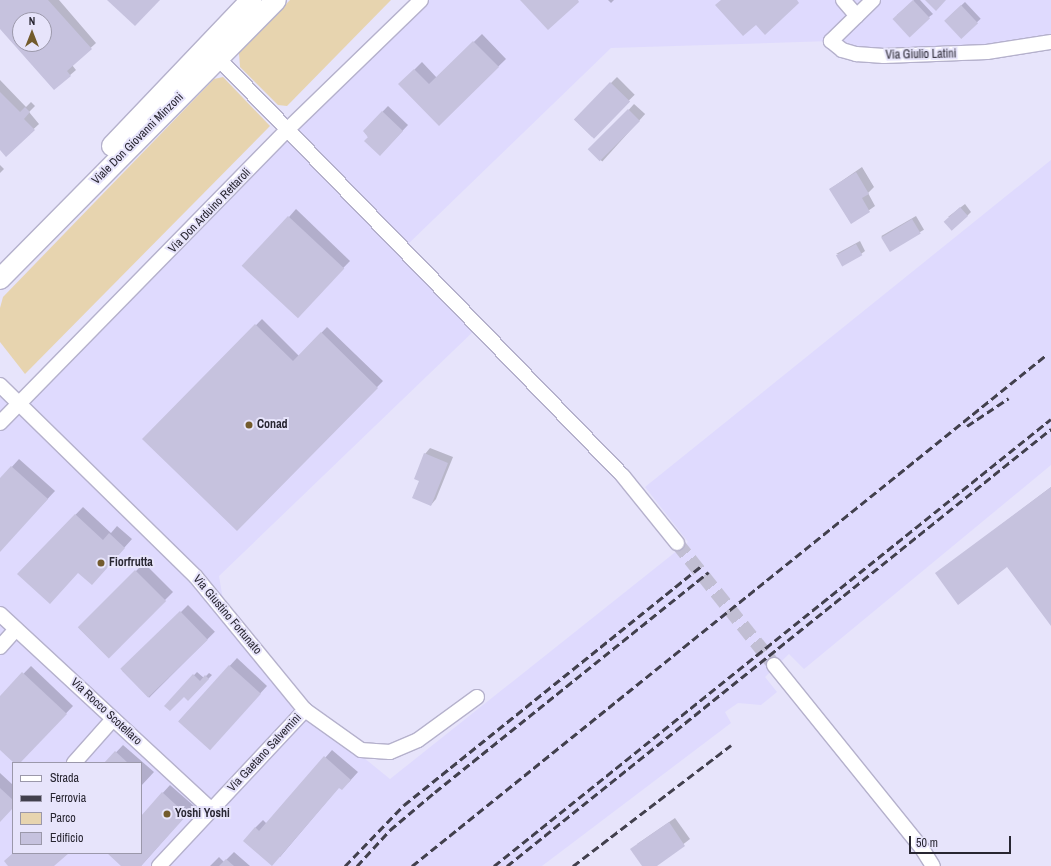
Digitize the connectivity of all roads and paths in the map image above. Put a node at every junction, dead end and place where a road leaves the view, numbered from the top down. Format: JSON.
{"nodes":[{"id":1,"x":251,"y":0,"type":"edge"},
{"id":2,"x":276,"y":0,"type":"edge"},
{"id":3,"x":421,"y":0,"type":"edge"},
{"id":4,"x":842,"y":0,"type":"edge"},
{"id":5,"x":874,"y":0,"type":"edge"},
{"id":6,"x":857,"y":16,"type":"junction"},
{"id":7,"x":1051,"y":42,"type":"edge"},
{"id":8,"x":219,"y":59,"type":"junction"},
{"id":9,"x":288,"y":129,"type":"junction"},
{"id":10,"x":0,"y":260,"type":"edge"},
{"id":11,"x":0,"y":279,"type":"edge"},
{"id":12,"x":0,"y":385,"type":"edge"},
{"id":13,"x":20,"y":403,"type":"junction"},
{"id":14,"x":0,"y":423,"type":"edge"},
{"id":15,"x":677,"y":543,"type":"tunnel mouth"},
{"id":16,"x":0,"y":614,"type":"edge"},
{"id":17,"x":16,"y":629,"type":"junction"},
{"id":18,"x":0,"y":647,"type":"edge"},
{"id":19,"x":774,"y":665,"type":"tunnel mouth"},
{"id":20,"x":477,"y":697,"type":"dead end"},
{"id":21,"x":305,"y":710,"type":"junction"},
{"id":22,"x":114,"y":719,"type":"junction"},
{"id":23,"x":75,"y":762,"type":"edge"},
{"id":24,"x":212,"y":810,"type":"junction"},
{"id":25,"x":159,"y":866,"type":"edge"},
{"id":26,"x":933,"y":866,"type":"edge"}],
"edges":[{"from":1,"to":10,"type":"main road","name":"Viale Don Giovanni Minzoni"},
{"from":2,"to":8,"type":"main road","name":"Viale Don Giovanni Minzoni"},
{"from":3,"to":9,"type":"street","name":"Via Don Arduino Rettaroli"},
{"from":4,"to":6,"type":"street"},
{"from":5,"to":6,"type":"street"},
{"from":6,"to":7,"type":"street","name":"Via Giulio Latini"},
{"from":8,"to":9,"type":"street"},
{"from":8,"to":11,"type":"main road","name":"Viale Don Giovanni Minzoni"},
{"from":9,"to":13,"type":"street","name":"Via Don Arduino Rettaroli"},
{"from":9,"to":15,"type":"street"},
{"from":12,"to":13,"type":"street","name":"Via Giustino Fortunato"},
{"from":13,"to":14,"type":"street","name":"Via Don Arduino Rettaroli"},
{"from":13,"to":21,"type":"street","name":"Via Giustino Fortunato"},
{"from":16,"to":17,"type":"street","name":"Via Rocco Scotellaro"},
{"from":17,"to":18,"type":"street"},
{"from":17,"to":22,"type":"street","name":"Via Rocco Scotellaro"},
{"from":19,"to":26,"type":"street"},
{"from":20,"to":21,"type":"street","name":"Via Giustino Fortunato"},
{"from":21,"to":24,"type":"street","name":"Via Gaetano Salvemini"},
{"from":22,"to":23,"type":"street"},
{"from":22,"to":24,"type":"street","name":"Via Rocco Scotellaro"},
{"from":24,"to":25,"type":"street","name":"Via Gaetano Salvemini"}]}
